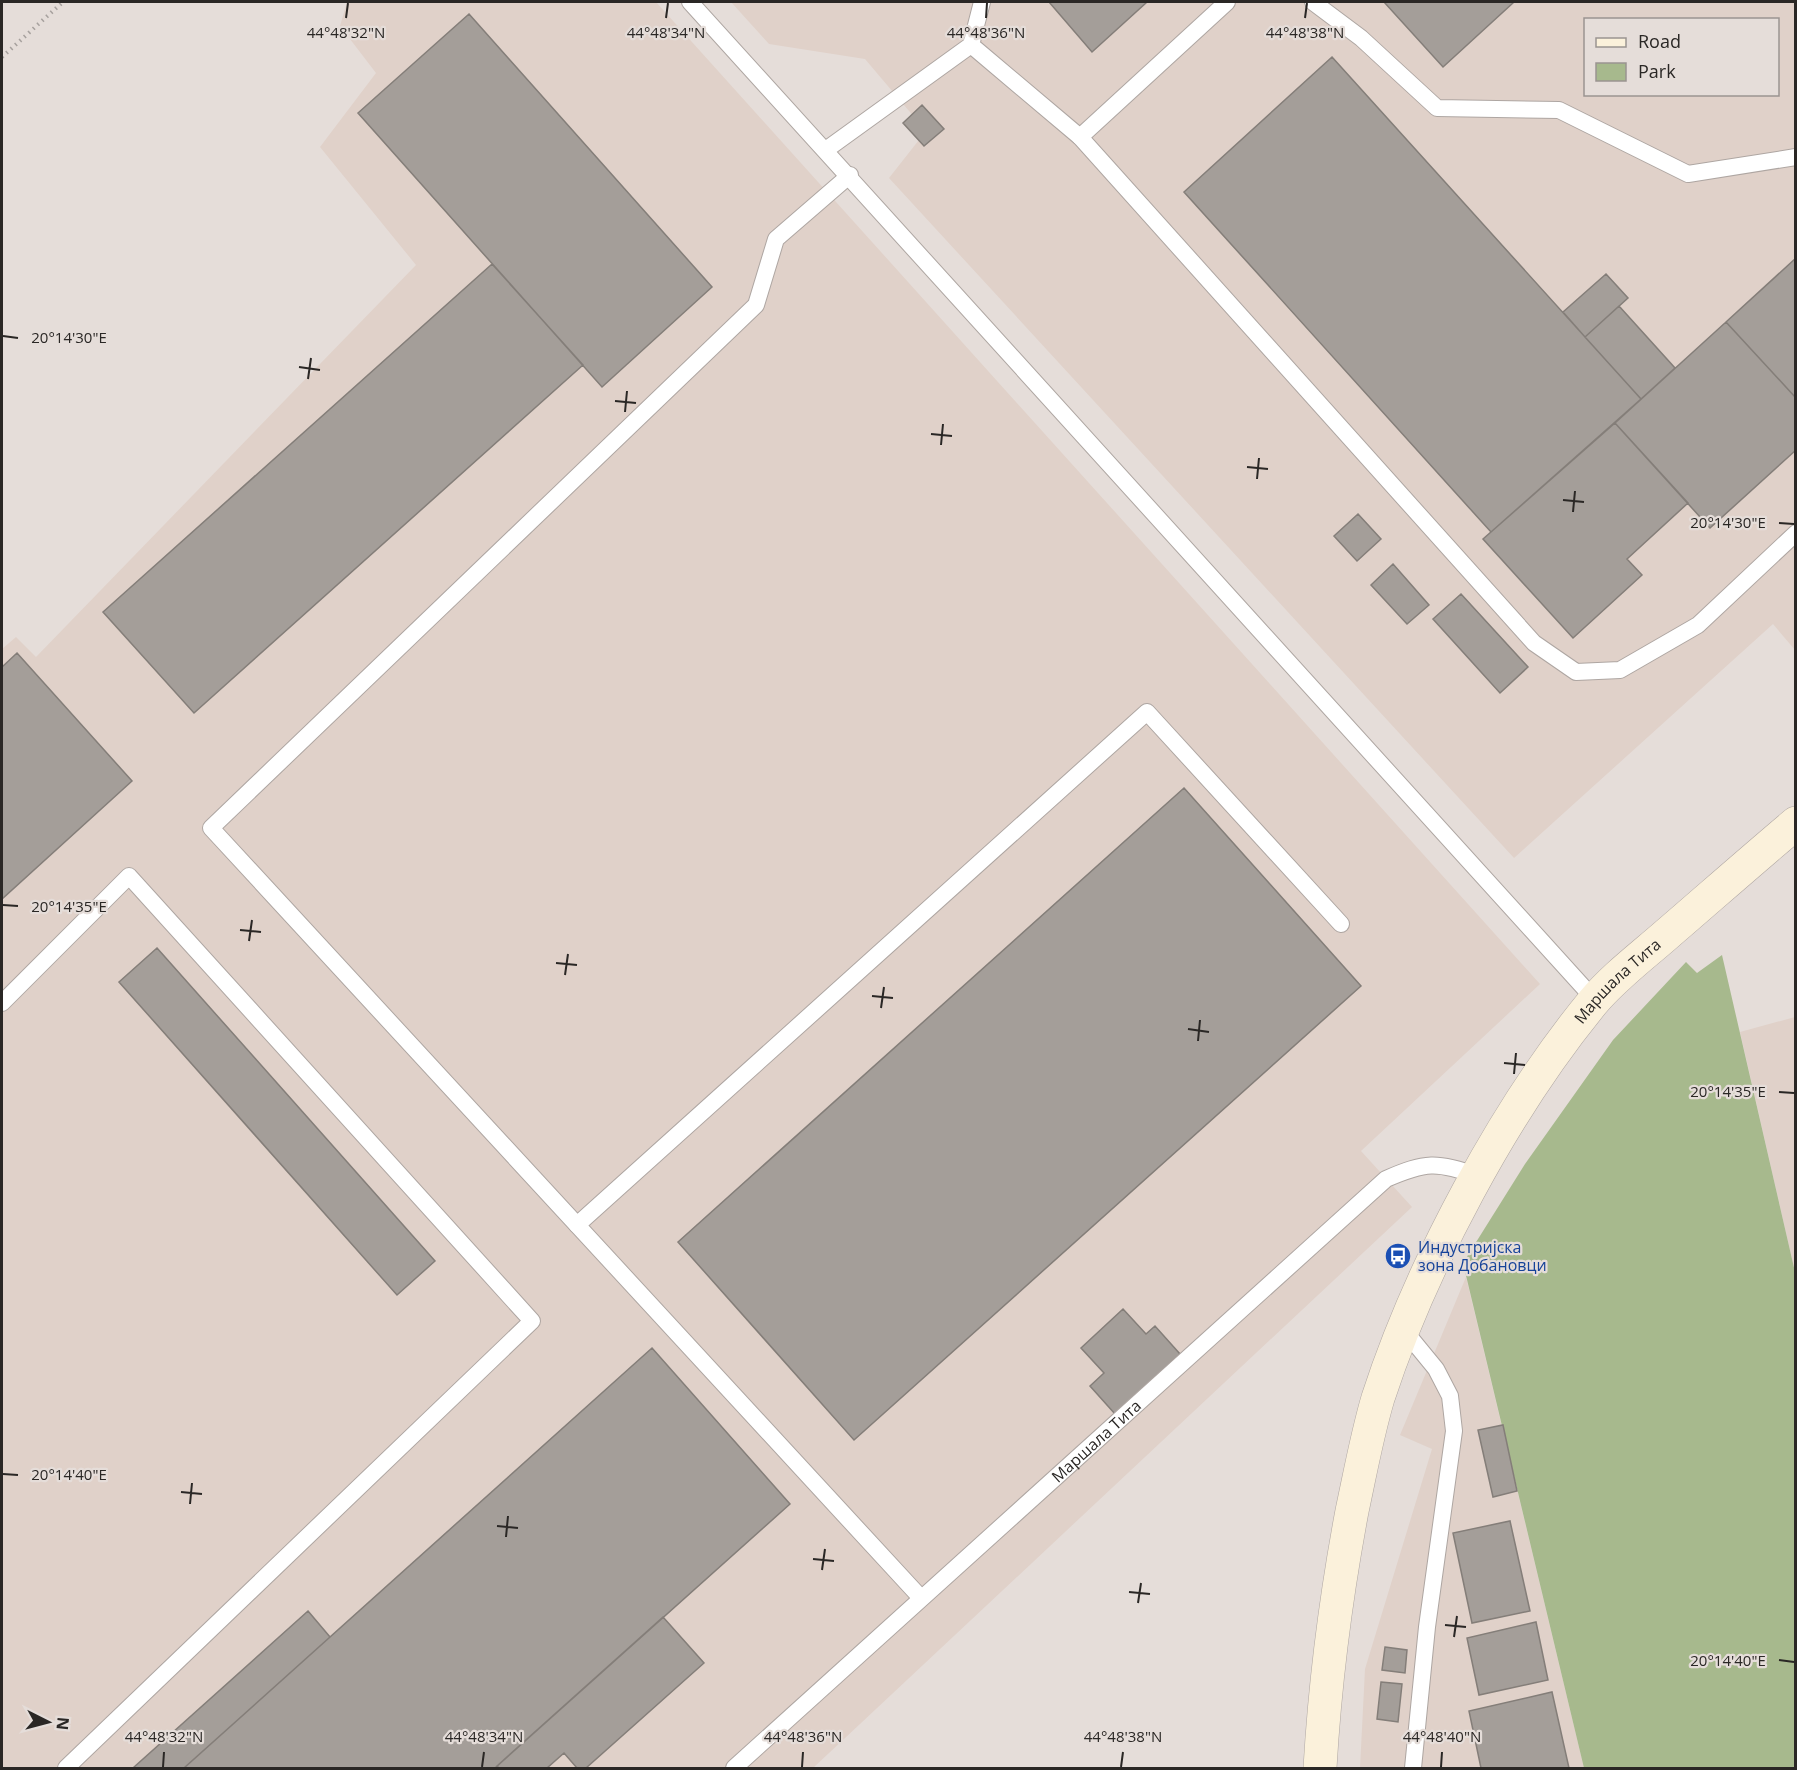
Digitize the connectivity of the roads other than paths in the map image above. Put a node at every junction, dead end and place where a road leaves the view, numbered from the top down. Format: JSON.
{"nodes":[{"id":1,"x":690,"y":2,"type":"edge"},
{"id":2,"x":982,"y":2,"type":"edge"},
{"id":3,"x":1227,"y":2,"type":"edge"},
{"id":4,"x":1313,"y":2,"type":"edge"},
{"id":5,"x":971,"y":45,"type":"junction"},
{"id":6,"x":1080,"y":137,"type":"junction"},
{"id":7,"x":827,"y":150,"type":"junction"},
{"id":8,"x":1796,"y":157,"type":"edge"},
{"id":9,"x":850,"y":175,"type":"junction"},
{"id":10,"x":1796,"y":533,"type":"edge"},
{"id":11,"x":1796,"y":823,"type":"edge"},
{"id":12,"x":1341,"y":924,"type":"dead end"},
{"id":13,"x":1595,"y":1000,"type":"junction"},
{"id":14,"x":2,"y":1003,"type":"edge"},
{"id":15,"x":1478,"y":1176,"type":"junction"},
{"id":16,"x":577,"y":1225,"type":"junction"},
{"id":17,"x":1404,"y":1330,"type":"junction"},
{"id":18,"x":921,"y":1598,"type":"junction"},
{"id":19,"x":66,"y":1768,"type":"edge"},
{"id":20,"x":734,"y":1768,"type":"edge"},
{"id":21,"x":1320,"y":1768,"type":"edge"},
{"id":22,"x":1413,"y":1768,"type":"edge"}],
"edges":[{"from":1,"to":7,"type":"lane"},
{"from":2,"to":5,"type":"lane"},
{"from":3,"to":6,"type":"lane"},
{"from":4,"to":8,"type":"lane"},
{"from":5,"to":6,"type":"lane"},
{"from":5,"to":7,"type":"lane"},
{"from":6,"to":10,"type":"lane"},
{"from":7,"to":9,"type":"lane"},
{"from":9,"to":13,"type":"lane"},
{"from":9,"to":16,"type":"lane"},
{"from":11,"to":13,"type":"main road","name":"Маршала Тита"},
{"from":12,"to":16,"type":"lane"},
{"from":13,"to":15,"type":"main road","name":"Маршала Тита"},
{"from":14,"to":19,"type":"lane"},
{"from":15,"to":17,"type":"main road","name":"Маршала Тита"},
{"from":15,"to":18,"type":"lane","name":"Маршала Тита"},
{"from":16,"to":18,"type":"lane"},
{"from":17,"to":21,"type":"main road","name":"Маршала Тита"},
{"from":17,"to":22,"type":"lane"},
{"from":18,"to":20,"type":"lane","name":"Маршала Тита"}]}
